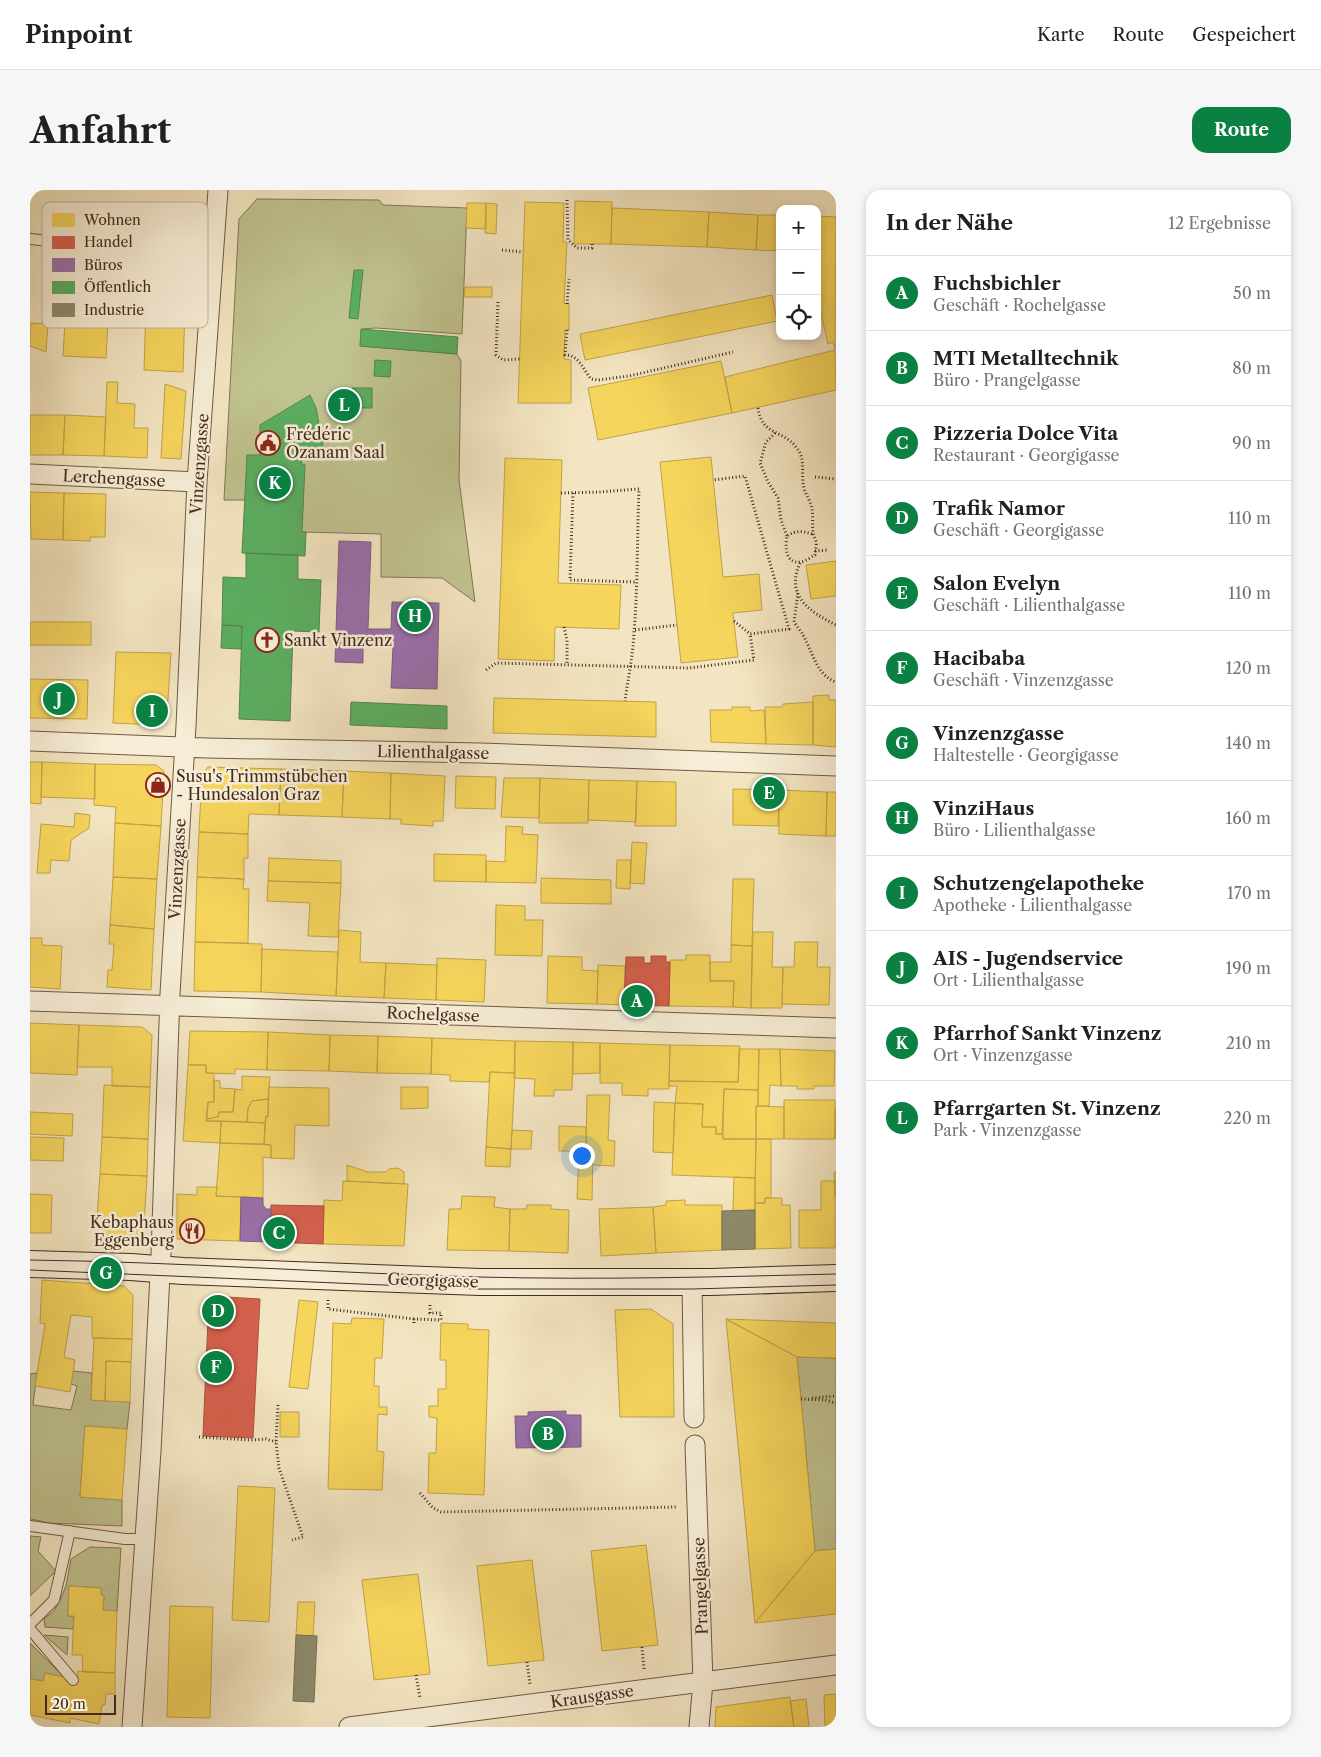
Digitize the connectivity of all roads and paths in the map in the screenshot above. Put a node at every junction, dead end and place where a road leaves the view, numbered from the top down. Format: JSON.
{"nodes":[{"id":1,"x":218,"y":190,"type":"edge"},
{"id":2,"x":567,"y":200,"type":"dead end"},
{"id":3,"x":592,"y":244,"type":"dead end"},
{"id":4,"x":502,"y":250,"type":"dead end"},
{"id":5,"x":523,"y":252,"type":"dead end"},
{"id":6,"x":208,"y":257,"type":"edge"},
{"id":7,"x":213,"y":258,"type":"junction"},
{"id":8,"x":569,"y":279,"type":"dead end"},
{"id":9,"x":498,"y":302,"type":"dead end"},
{"id":10,"x":567,"y":304,"type":"dead end"},
{"id":11,"x":567,"y":330,"type":"dead end"},
{"id":12,"x":733,"y":352,"type":"dead end"},
{"id":13,"x":520,"y":359,"type":"dead end"},
{"id":14,"x":758,"y":408,"type":"dead end"},
{"id":15,"x":776,"y":433,"type":"junction"},
{"id":16,"x":30,"y":474,"type":"edge"},
{"id":17,"x":815,"y":477,"type":"dead end"},
{"id":18,"x":836,"y":479,"type":"edge"},
{"id":19,"x":713,"y":480,"type":"dead end"},
{"id":20,"x":197,"y":482,"type":"junction"},
{"id":21,"x":561,"y":493,"type":"dead end"},
{"id":22,"x":573,"y":493,"type":"junction"},
{"id":23,"x":812,"y":534,"type":"junction"},
{"id":24,"x":787,"y":536,"type":"junction"},
{"id":25,"x":828,"y":550,"type":"dead end"},
{"id":26,"x":815,"y":551,"type":"junction"},
{"id":27,"x":800,"y":562,"type":"junction"},
{"id":28,"x":636,"y":582,"type":"junction"},
{"id":29,"x":798,"y":593,"type":"junction"},
{"id":30,"x":734,"y":621,"type":"dead end"},
{"id":31,"x":836,"y":625,"type":"edge"},
{"id":32,"x":677,"y":626,"type":"dead end"},
{"id":33,"x":564,"y":627,"type":"dead end"},
{"id":34,"x":635,"y":630,"type":"junction"},
{"id":35,"x":750,"y":634,"type":"junction"},
{"id":36,"x":567,"y":664,"type":"junction"},
{"id":37,"x":632,"y":666,"type":"junction"},
{"id":38,"x":486,"y":670,"type":"dead end"},
{"id":39,"x":836,"y":682,"type":"edge"},
{"id":40,"x":625,"y":701,"type":"dead end"},
{"id":41,"x":30,"y":742,"type":"edge"},
{"id":42,"x":184,"y":747,"type":"junction"},
{"id":43,"x":836,"y":766,"type":"edge"},
{"id":44,"x":30,"y":1001,"type":"edge"},
{"id":45,"x":169,"y":1006,"type":"junction"},
{"id":46,"x":836,"y":1028,"type":"edge"},
{"id":47,"x":30,"y":1264,"type":"edge"},
{"id":48,"x":160,"y":1268,"type":"junction"},
{"id":49,"x":836,"y":1278,"type":"edge"},
{"id":50,"x":692,"y":1282,"type":"junction"},
{"id":51,"x":328,"y":1297,"type":"dead end"},
{"id":52,"x":430,"y":1313,"type":"dead end"},
{"id":53,"x":836,"y":1396,"type":"edge"},
{"id":54,"x":836,"y":1403,"type":"edge"},
{"id":55,"x":278,"y":1405,"type":"dead end"},
{"id":56,"x":694,"y":1418,"type":"dead end"},
{"id":57,"x":199,"y":1437,"type":"dead end"},
{"id":58,"x":276,"y":1442,"type":"junction"},
{"id":59,"x":695,"y":1445,"type":"dead end"},
{"id":60,"x":420,"y":1492,"type":"dead end"},
{"id":61,"x":697,"y":1506,"type":"junction"},
{"id":62,"x":30,"y":1526,"type":"edge"},
{"id":63,"x":70,"y":1531,"type":"junction"},
{"id":64,"x":145,"y":1539,"type":"junction"},
{"id":65,"x":292,"y":1540,"type":"dead end"},
{"id":66,"x":30,"y":1624,"type":"edge"},
{"id":67,"x":30,"y":1629,"type":"edge"},
{"id":68,"x":642,"y":1647,"type":"dead end"},
{"id":69,"x":527,"y":1662,"type":"dead end"},
{"id":70,"x":836,"y":1665,"type":"edge"},
{"id":71,"x":645,"y":1672,"type":"dead end"},
{"id":72,"x":416,"y":1675,"type":"dead end"},
{"id":73,"x":74,"y":1680,"type":"dead end"},
{"id":74,"x":703,"y":1682,"type":"junction"},
{"id":75,"x":531,"y":1687,"type":"dead end"},
{"id":76,"x":420,"y":1701,"type":"dead end"},
{"id":77,"x":132,"y":1727,"type":"edge"},
{"id":78,"x":348,"y":1727,"type":"edge"},
{"id":79,"x":698,"y":1727,"type":"edge"}],
"edges":[{"from":1,"to":7,"type":"street","name":"Vinzenzgasse"},
{"from":2,"to":3,"type":"path"},
{"from":4,"to":5,"type":"path"},
{"from":6,"to":7,"type":"lane"},
{"from":7,"to":20,"type":"street","name":"Vinzenzgasse"},
{"from":8,"to":10,"type":"path"},
{"from":9,"to":13,"type":"path"},
{"from":11,"to":12,"type":"path"},
{"from":14,"to":15,"type":"path"},
{"from":15,"to":23,"type":"path"},
{"from":15,"to":24,"type":"path"},
{"from":16,"to":20,"type":"street","name":"Lerchengasse"},
{"from":17,"to":18,"type":"path"},
{"from":19,"to":35,"type":"path"},
{"from":20,"to":42,"type":"street","name":"Vinzenzgasse"},
{"from":21,"to":22,"type":"path"},
{"from":22,"to":28,"type":"path"},
{"from":22,"to":28,"type":"path"},
{"from":23,"to":24,"type":"path"},
{"from":23,"to":26,"type":"path"},
{"from":24,"to":27,"type":"path"},
{"from":25,"to":26,"type":"path"},
{"from":26,"to":27,"type":"path"},
{"from":27,"to":29,"type":"path"},
{"from":28,"to":34,"type":"path"},
{"from":29,"to":31,"type":"path"},
{"from":29,"to":39,"type":"path"},
{"from":30,"to":35,"type":"path"},
{"from":32,"to":34,"type":"path"},
{"from":33,"to":36,"type":"path"},
{"from":34,"to":37,"type":"path"},
{"from":35,"to":37,"type":"path"},
{"from":36,"to":37,"type":"path"},
{"from":36,"to":38,"type":"path"},
{"from":37,"to":40,"type":"path"},
{"from":41,"to":42,"type":"street","name":"Lilienthalgasse"},
{"from":42,"to":43,"type":"street","name":"Lilienthalgasse"},
{"from":42,"to":45,"type":"street","name":"Vinzenzgasse"},
{"from":44,"to":45,"type":"street","name":"Rochelgasse"},
{"from":45,"to":46,"type":"street","name":"Rochelgasse"},
{"from":45,"to":48,"type":"street","name":"Vinzenzgasse"},
{"from":47,"to":48,"type":"main road","name":"Georgigasse"},
{"from":48,"to":50,"type":"main road","name":"Georgigasse"},
{"from":48,"to":64,"type":"street","name":"Vinzenzgasse"},
{"from":49,"to":50,"type":"main road","name":"Georgigasse"},
{"from":50,"to":56,"type":"street"},
{"from":51,"to":52,"type":"path"},
{"from":53,"to":54,"type":"path"},
{"from":55,"to":58,"type":"path"},
{"from":57,"to":58,"type":"path"},
{"from":58,"to":65,"type":"path"},
{"from":59,"to":61,"type":"street","name":"Prangelgasse"},
{"from":60,"to":61,"type":"path"},
{"from":61,"to":74,"type":"street","name":"Prangelgasse"},
{"from":62,"to":63,"type":"lane"},
{"from":63,"to":64,"type":"lane"},
{"from":63,"to":66,"type":"lane"},
{"from":64,"to":77,"type":"street","name":"Vinzenzgasse"},
{"from":67,"to":73,"type":"lane"},
{"from":68,"to":71,"type":"path"},
{"from":69,"to":75,"type":"path"},
{"from":70,"to":74,"type":"street","name":"Krausgasse"},
{"from":72,"to":76,"type":"path"},
{"from":74,"to":78,"type":"street","name":"Krausgasse"},
{"from":74,"to":79,"type":"street","name":"Prangelgasse"}]}
